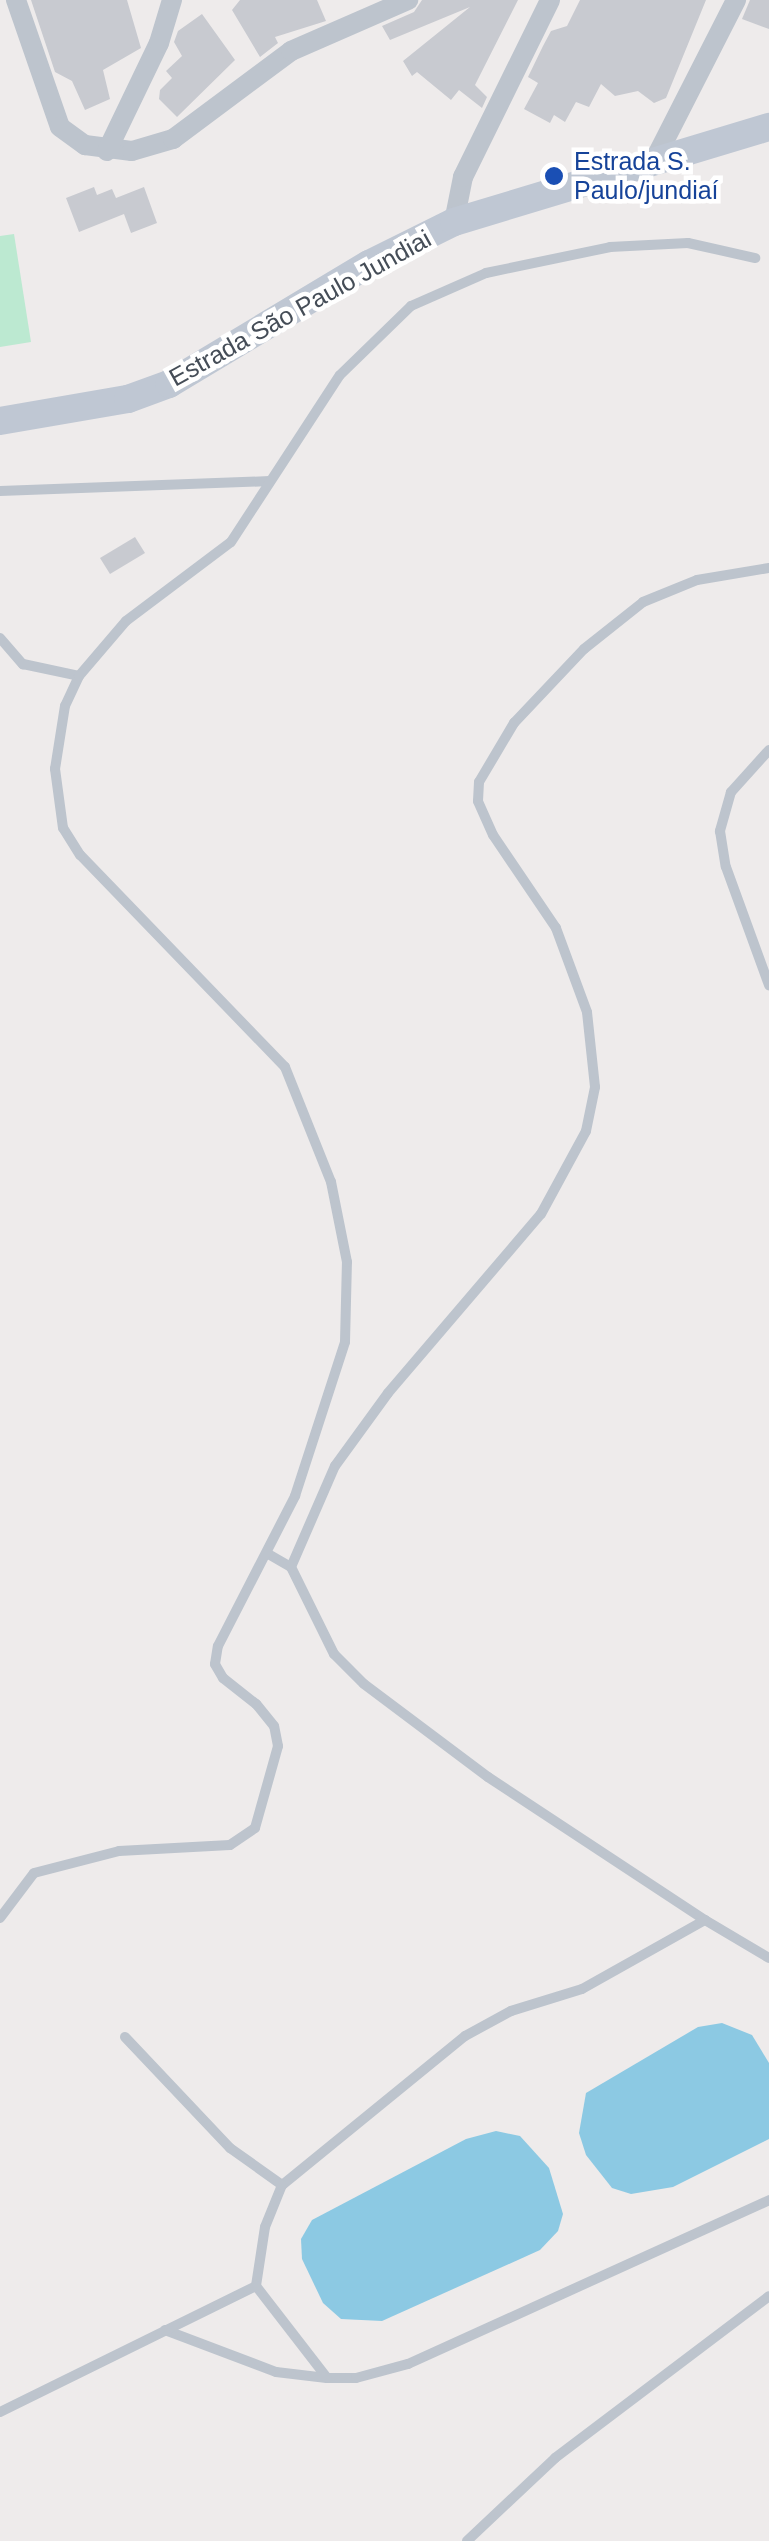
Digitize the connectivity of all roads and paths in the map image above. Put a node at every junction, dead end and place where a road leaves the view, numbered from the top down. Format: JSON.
{"nodes":[{"id":1,"x":16,"y":0,"type":"edge"},
{"id":2,"x":172,"y":0,"type":"edge"},
{"id":3,"x":408,"y":0,"type":"edge"},
{"id":4,"x":550,"y":0,"type":"edge"},
{"id":5,"x":736,"y":0,"type":"edge"},
{"id":6,"x":769,"y":127,"type":"edge"},
{"id":7,"x":107,"y":151,"type":"junction"},
{"id":8,"x":653,"y":162,"type":"junction"},
{"id":9,"x":454,"y":222,"type":"junction"},
{"id":10,"x":755,"y":258,"type":"dead end"},
{"id":11,"x":0,"y":421,"type":"edge"},
{"id":12,"x":270,"y":481,"type":"junction"},
{"id":13,"x":0,"y":490,"type":"edge"},
{"id":14,"x":769,"y":568,"type":"edge"},
{"id":15,"x":0,"y":638,"type":"edge"},
{"id":16,"x":79,"y":676,"type":"junction"},
{"id":17,"x":769,"y":750,"type":"edge"},
{"id":18,"x":769,"y":986,"type":"edge"},
{"id":19,"x":270,"y":1555,"type":"junction"},
{"id":20,"x":291,"y":1567,"type":"junction"},
{"id":21,"x":0,"y":1918,"type":"edge"},
{"id":22,"x":705,"y":1920,"type":"junction"},
{"id":23,"x":769,"y":1958,"type":"edge"},
{"id":24,"x":125,"y":2037,"type":"dead end"},
{"id":25,"x":282,"y":2184,"type":"junction"},
{"id":26,"x":769,"y":2200,"type":"edge"},
{"id":27,"x":256,"y":2286,"type":"junction"},
{"id":28,"x":769,"y":2296,"type":"edge"},
{"id":29,"x":164,"y":2330,"type":"junction"},
{"id":30,"x":328,"y":2378,"type":"junction"},
{"id":31,"x":0,"y":2412,"type":"edge"},
{"id":32,"x":467,"y":2541,"type":"edge"}],
"edges":[{"from":1,"to":7,"type":"street"},
{"from":2,"to":7,"type":"street"},
{"from":3,"to":7,"type":"street"},
{"from":4,"to":9,"type":"street"},
{"from":5,"to":8,"type":"street"},
{"from":6,"to":8,"type":"main road","name":"Estrada São Paulo Jundiai"},
{"from":8,"to":9,"type":"main road","name":"Estrada São Paulo Jundiai"},
{"from":9,"to":11,"type":"main road","name":"Estrada São Paulo Jundiai"},
{"from":10,"to":12,"type":"lane"},
{"from":12,"to":13,"type":"lane"},
{"from":12,"to":16,"type":"lane"},
{"from":14,"to":20,"type":"lane"},
{"from":15,"to":16,"type":"lane"},
{"from":16,"to":19,"type":"lane"},
{"from":17,"to":18,"type":"lane"},
{"from":19,"to":20,"type":"lane"},
{"from":19,"to":21,"type":"lane"},
{"from":20,"to":22,"type":"lane"},
{"from":22,"to":23,"type":"lane"},
{"from":22,"to":25,"type":"lane"},
{"from":24,"to":25,"type":"lane"},
{"from":25,"to":27,"type":"lane"},
{"from":26,"to":30,"type":"lane"},
{"from":27,"to":29,"type":"lane"},
{"from":27,"to":30,"type":"lane"},
{"from":28,"to":32,"type":"lane"},
{"from":29,"to":30,"type":"lane"},
{"from":29,"to":31,"type":"lane"}]}
